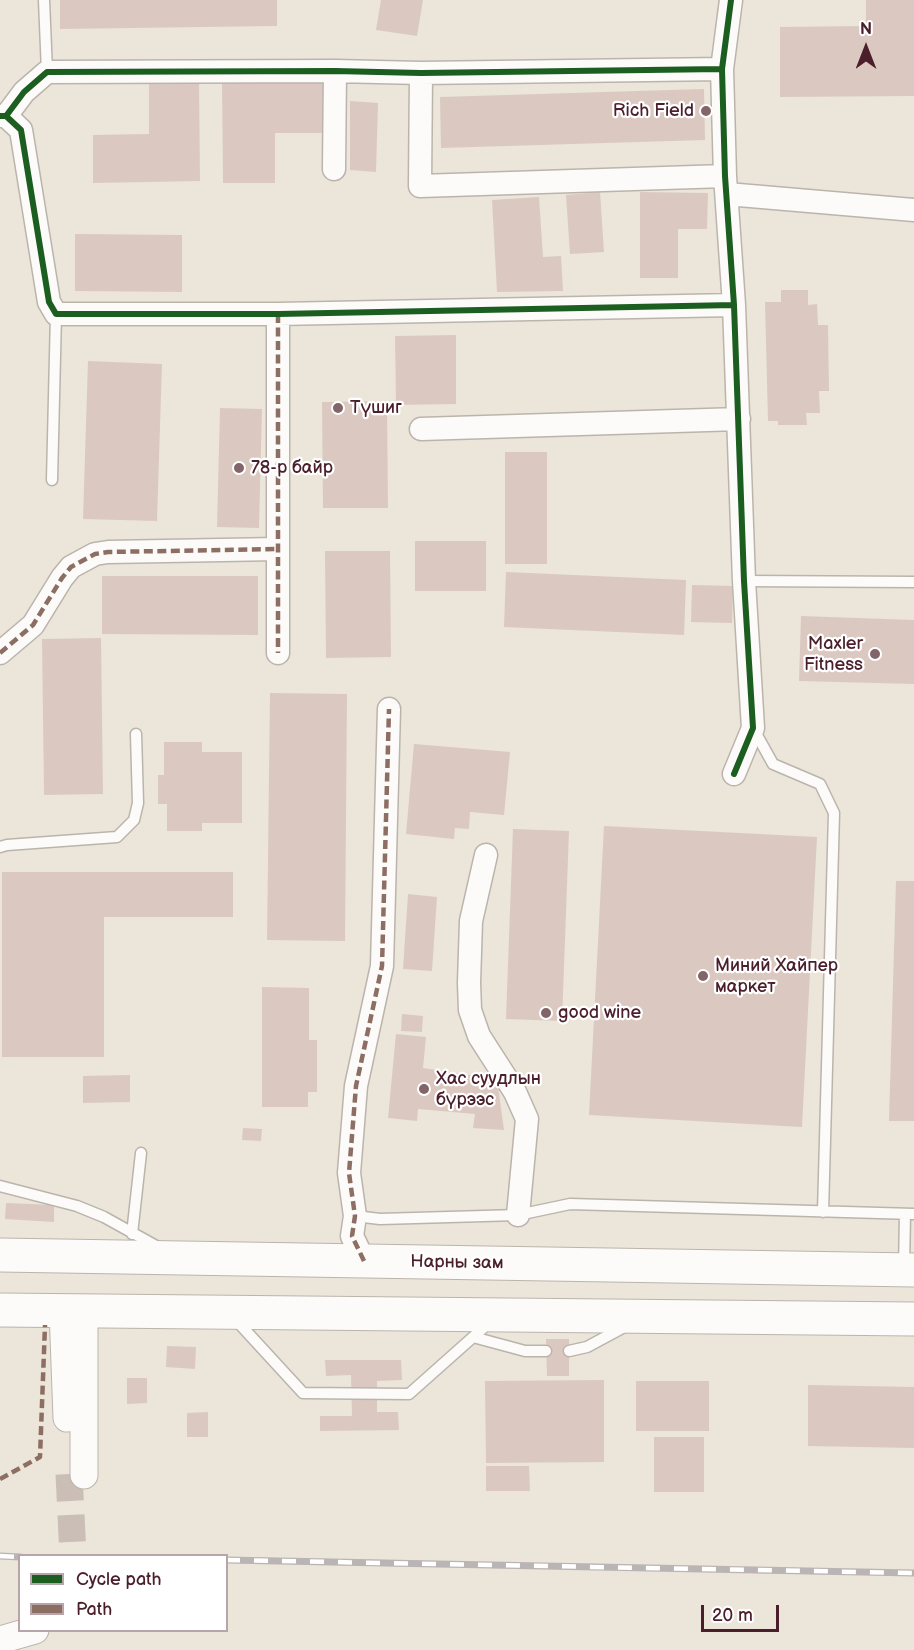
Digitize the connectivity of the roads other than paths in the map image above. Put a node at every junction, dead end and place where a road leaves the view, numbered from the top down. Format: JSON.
{"nodes":[{"id":1,"x":44,"y":0,"type":"edge"},
{"id":2,"x":731,"y":0,"type":"edge"},
{"id":3,"x":722,"y":69,"type":"junction"},
{"id":4,"x":335,"y":71,"type":"junction"},
{"id":5,"x":46,"y":72,"type":"junction"},
{"id":6,"x":421,"y":73,"type":"junction"},
{"id":7,"x":3,"y":116,"type":"edge"},
{"id":8,"x":334,"y":169,"type":"dead end"},
{"id":9,"x":726,"y":185,"type":"junction"},
{"id":10,"x":914,"y":210,"type":"edge"},
{"id":11,"x":735,"y":305,"type":"junction"},
{"id":12,"x":278,"y":314,"type":"junction"},
{"id":13,"x":56,"y":315,"type":"junction"},
{"id":14,"x":739,"y":419,"type":"junction"},
{"id":15,"x":422,"y":429,"type":"dead end"},
{"id":16,"x":52,"y":480,"type":"dead end"},
{"id":17,"x":278,"y":549,"type":"junction"},
{"id":18,"x":744,"y":581,"type":"junction"},
{"id":19,"x":914,"y":582,"type":"edge"},
{"id":20,"x":278,"y":653,"type":"dead end"},
{"id":21,"x":0,"y":654,"type":"edge"},
{"id":22,"x":389,"y":709,"type":"dead end"},
{"id":23,"x":753,"y":728,"type":"junction"},
{"id":24,"x":136,"y":734,"type":"dead end"},
{"id":25,"x":734,"y":774,"type":"dead end"},
{"id":26,"x":0,"y":848,"type":"edge"},
{"id":27,"x":486,"y":855,"type":"dead end"},
{"id":28,"x":141,"y":1153,"type":"dead end"},
{"id":29,"x":0,"y":1185,"type":"edge"},
{"id":30,"x":823,"y":1212,"type":"junction"},
{"id":31,"x":909,"y":1214,"type":"edge"},
{"id":32,"x":518,"y":1215,"type":"junction"},
{"id":33,"x":355,"y":1216,"type":"junction"},
{"id":34,"x":132,"y":1234,"type":"junction"},
{"id":35,"x":0,"y":1255,"type":"edge"},
{"id":36,"x":177,"y":1257,"type":"junction"},
{"id":37,"x":364,"y":1261,"type":"junction"},
{"id":38,"x":909,"y":1270,"type":"edge"},
{"id":39,"x":0,"y":1310,"type":"edge"},
{"id":40,"x":74,"y":1310,"type":"junction"},
{"id":41,"x":229,"y":1312,"type":"junction"},
{"id":42,"x":497,"y":1315,"type":"junction"},
{"id":43,"x":642,"y":1317,"type":"junction"},
{"id":44,"x":914,"y":1319,"type":"edge"},
{"id":45,"x":473,"y":1337,"type":"junction"},
{"id":46,"x":569,"y":1351,"type":"dead end"},
{"id":47,"x":546,"y":1352,"type":"dead end"},
{"id":48,"x":76,"y":1474,"type":"tunnel mouth"},
{"id":49,"x":28,"y":1632,"type":"edge"},
{"id":50,"x":0,"y":1640,"type":"edge"}],
"edges":[{"from":1,"to":5,"type":"lane"},
{"from":2,"to":3,"type":"street"},
{"from":3,"to":6,"type":"street"},
{"from":3,"to":9,"type":"street"},
{"from":4,"to":5,"type":"street"},
{"from":4,"to":6,"type":"street"},
{"from":4,"to":8,"type":"street"},
{"from":5,"to":7,"type":"street"},
{"from":6,"to":9,"type":"street"},
{"from":7,"to":13,"type":"street"},
{"from":9,"to":10,"type":"street"},
{"from":9,"to":11,"type":"street"},
{"from":11,"to":12,"type":"street"},
{"from":11,"to":14,"type":"street"},
{"from":12,"to":13,"type":"street"},
{"from":12,"to":17,"type":"street"},
{"from":13,"to":16,"type":"lane"},
{"from":14,"to":15,"type":"street"},
{"from":14,"to":18,"type":"street"},
{"from":17,"to":20,"type":"street"},
{"from":17,"to":21,"type":"street"},
{"from":18,"to":19,"type":"lane"},
{"from":18,"to":23,"type":"street"},
{"from":22,"to":33,"type":"street"},
{"from":23,"to":25,"type":"street"},
{"from":23,"to":30,"type":"lane"},
{"from":24,"to":26,"type":"lane"},
{"from":27,"to":32,"type":"street"},
{"from":28,"to":34,"type":"lane"},
{"from":29,"to":34,"type":"lane"},
{"from":30,"to":31,"type":"lane"},
{"from":30,"to":32,"type":"lane"},
{"from":31,"to":38,"type":"lane"},
{"from":32,"to":33,"type":"lane"},
{"from":33,"to":37,"type":"street"},
{"from":34,"to":36,"type":"lane"},
{"from":35,"to":36,"type":"main road","name":"Нарны зам"},
{"from":36,"to":37,"type":"main road","name":"Нарны зам"},
{"from":37,"to":38,"type":"main road","name":"Нарны зам"},
{"from":39,"to":40,"type":"main road"},
{"from":40,"to":41,"type":"main road"},
{"from":40,"to":48,"type":"street"},
{"from":41,"to":42,"type":"main road"},
{"from":41,"to":45,"type":"lane"},
{"from":42,"to":43,"type":"main road"},
{"from":42,"to":45,"type":"lane"},
{"from":43,"to":44,"type":"main road"},
{"from":43,"to":46,"type":"lane"},
{"from":45,"to":47,"type":"lane"},
{"from":49,"to":50,"type":"street"}]}
